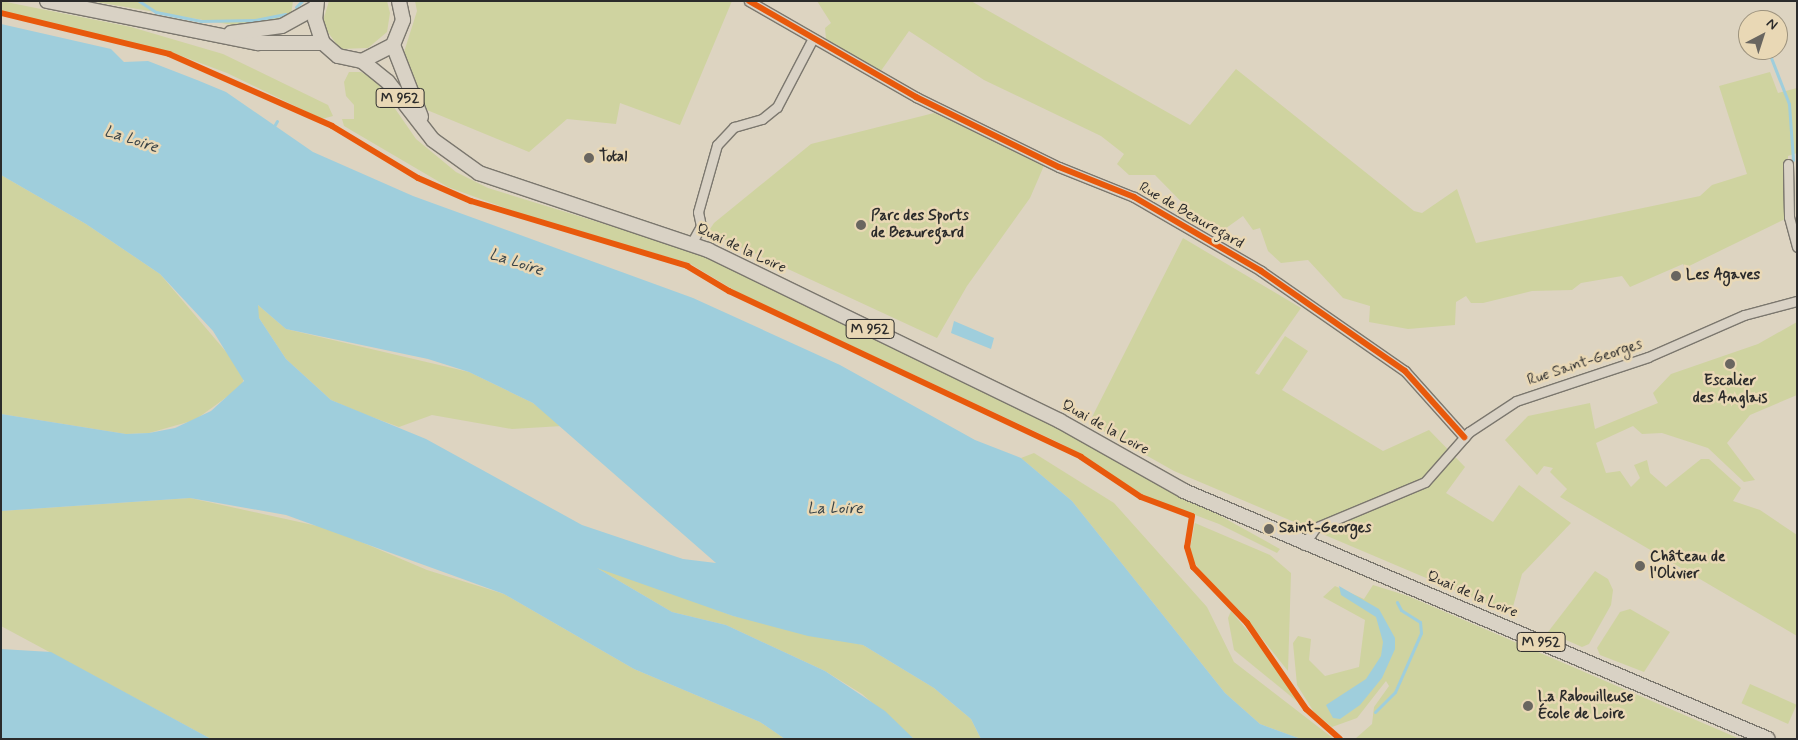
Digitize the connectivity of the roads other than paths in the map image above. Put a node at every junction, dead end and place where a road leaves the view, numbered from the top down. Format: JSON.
{"nodes":[{"id":1,"x":47,"y":1,"type":"edge"},
{"id":2,"x":399,"y":1,"type":"edge"},
{"id":3,"x":749,"y":1,"type":"edge"},
{"id":4,"x":316,"y":4,"type":"edge"},
{"id":5,"x":212,"y":34,"type":"junction"},
{"id":6,"x":815,"y":41,"type":"junction"},
{"id":7,"x":323,"y":43,"type":"junction"},
{"id":8,"x":392,"y":45,"type":"junction"},
{"id":9,"x":362,"y":61,"type":"junction"},
{"id":10,"x":433,"y":140,"type":"junction"},
{"id":11,"x":1788,"y":164,"type":"dead end"},
{"id":12,"x":691,"y":244,"type":"junction"},
{"id":13,"x":1797,"y":247,"type":"edge"},
{"id":14,"x":1797,"y":301,"type":"edge"},
{"id":15,"x":1464,"y":437,"type":"junction"},
{"id":16,"x":1304,"y":545,"type":"junction"},
{"id":17,"x":1768,"y":739,"type":"edge"}],
"edges":[{"from":1,"to":5,"type":"main road"},
{"from":2,"to":8,"type":"main road"},
{"from":3,"to":6,"type":"street","name":"Rue de Beauregard"},
{"from":4,"to":5,"type":"main road"},
{"from":4,"to":7,"type":"main road"},
{"from":5,"to":7,"type":"main road"},
{"from":6,"to":12,"type":"street"},
{"from":6,"to":15,"type":"street","name":"Rue de Beauregard"},
{"from":7,"to":9,"type":"main road"},
{"from":8,"to":9,"type":"main road"},
{"from":8,"to":10,"type":"main road","number":"M 952"},
{"from":9,"to":10,"type":"main road","number":"M 952"},
{"from":10,"to":12,"type":"main road","name":"Quai de la Loire","number":"M 952"},
{"from":11,"to":13,"type":"street"},
{"from":12,"to":16,"type":"main road","name":"Quai de la Loire","number":"M 952"},
{"from":14,"to":15,"type":"street","name":"Rue Saint-Georges"},
{"from":15,"to":16,"type":"street","name":"Rue Saint-Georges"},
{"from":16,"to":17,"type":"main road","name":"Quai de la Loire","number":"M 952"}]}
